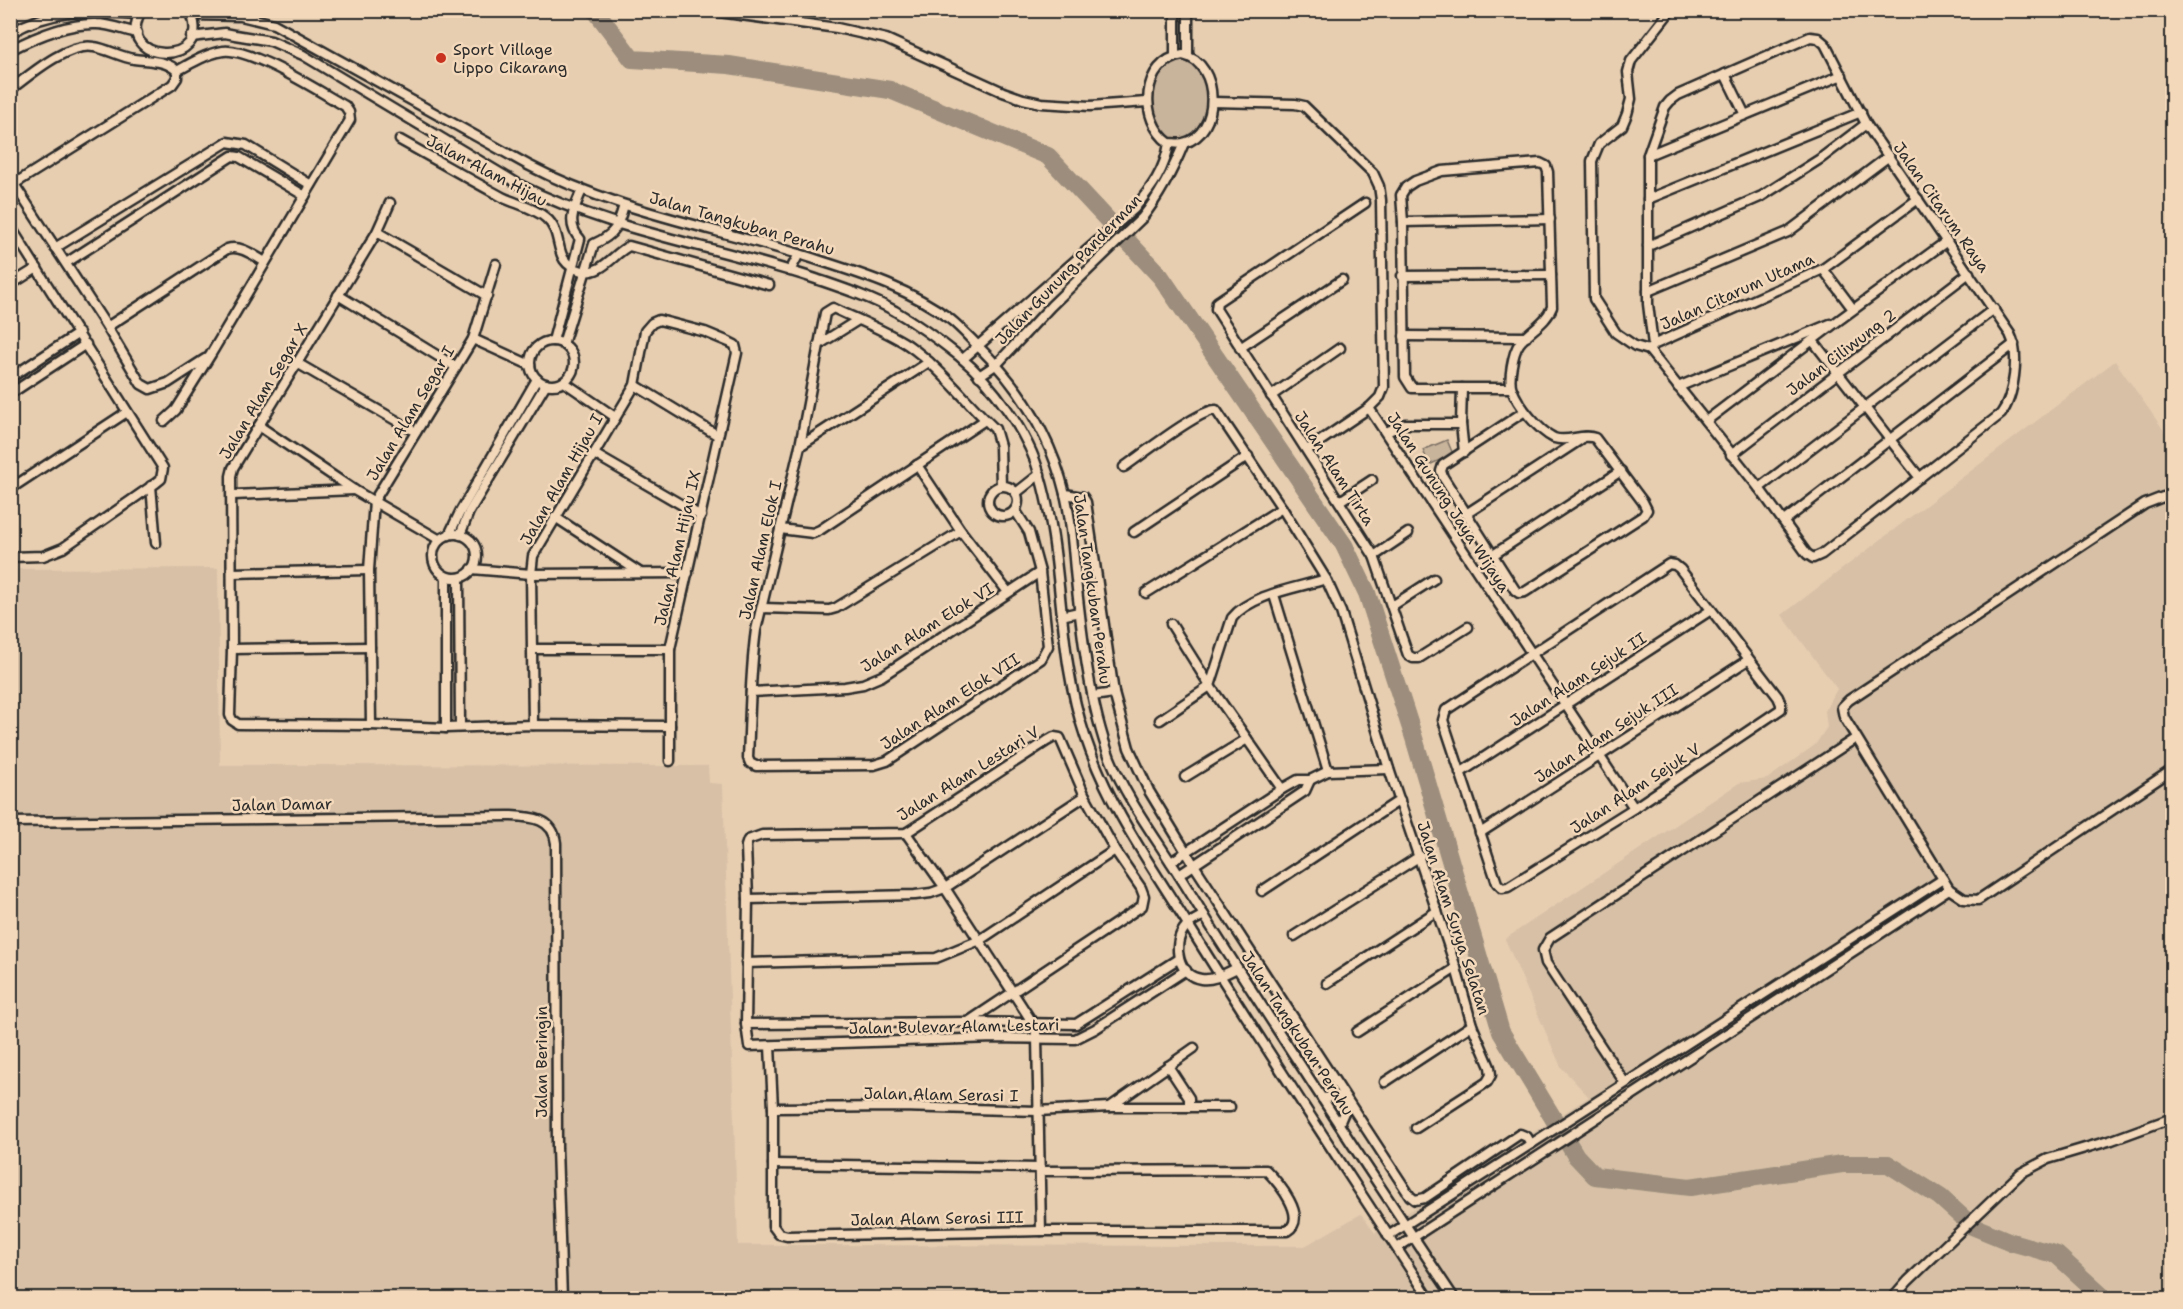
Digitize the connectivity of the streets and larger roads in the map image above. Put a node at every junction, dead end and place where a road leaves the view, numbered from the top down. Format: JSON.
{"nodes":[{"id":1,"x":704,"y":10,"type":"edge"},
{"id":2,"x":1175,"y":10,"type":"edge"},
{"id":3,"x":1188,"y":10,"type":"edge"},
{"id":4,"x":1671,"y":10,"type":"edge"},
{"id":5,"x":140,"y":12,"type":"edge"},
{"id":6,"x":191,"y":13,"type":"edge"},
{"id":7,"x":10,"y":33,"type":"edge"},
{"id":8,"x":137,"y":33,"type":"junction"},
{"id":9,"x":191,"y":37,"type":"junction"},
{"id":10,"x":10,"y":50,"type":"edge"},
{"id":11,"x":1175,"y":56,"type":"junction"},
{"id":12,"x":1188,"y":56,"type":"junction"},
{"id":13,"x":177,"y":71,"type":"junction"},
{"id":14,"x":1725,"y":74,"type":"junction"},
{"id":15,"x":1842,"y":75,"type":"junction"},
{"id":16,"x":10,"y":90,"type":"edge"},
{"id":17,"x":1147,"y":102,"type":"junction"},
{"id":18,"x":1212,"y":102,"type":"junction"},
{"id":19,"x":1861,"y":112,"type":"junction"},
{"id":20,"x":1745,"y":115,"type":"junction"},
{"id":21,"x":1866,"y":124,"type":"junction"},
{"id":22,"x":399,"y":140,"type":"dead end"},
{"id":23,"x":233,"y":141,"type":"junction"},
{"id":24,"x":1169,"y":143,"type":"junction"},
{"id":25,"x":1184,"y":143,"type":"junction"},
{"id":26,"x":1648,"y":155,"type":"junction"},
{"id":27,"x":232,"y":156,"type":"junction"},
{"id":28,"x":1889,"y":156,"type":"junction"},
{"id":29,"x":12,"y":181,"type":"edge"},
{"id":30,"x":311,"y":185,"type":"junction"},
{"id":31,"x":582,"y":190,"type":"junction"},
{"id":32,"x":304,"y":196,"type":"junction"},
{"id":33,"x":1648,"y":199,"type":"junction"},
{"id":34,"x":1918,"y":199,"type":"junction"},
{"id":35,"x":1365,"y":202,"type":"dead end"},
{"id":36,"x":390,"y":203,"type":"dead end"},
{"id":37,"x":624,"y":205,"type":"junction"},
{"id":38,"x":574,"y":208,"type":"junction"},
{"id":39,"x":1550,"y":219,"type":"junction"},
{"id":40,"x":1403,"y":222,"type":"junction"},
{"id":41,"x":619,"y":223,"type":"junction"},
{"id":42,"x":10,"y":226,"type":"edge"},
{"id":43,"x":377,"y":232,"type":"junction"},
{"id":44,"x":580,"y":239,"type":"junction"},
{"id":45,"x":1947,"y":241,"type":"junction"},
{"id":46,"x":594,"y":244,"type":"junction"},
{"id":47,"x":1648,"y":246,"type":"junction"},
{"id":48,"x":55,"y":248,"type":"junction"},
{"id":49,"x":799,"y":254,"type":"junction"},
{"id":50,"x":265,"y":262,"type":"junction"},
{"id":51,"x":66,"y":263,"type":"junction"},
{"id":52,"x":496,"y":264,"type":"dead end"},
{"id":53,"x":37,"y":268,"type":"junction"},
{"id":54,"x":572,"y":268,"type":"junction"},
{"id":55,"x":1823,"y":269,"type":"junction"},
{"id":56,"x":790,"y":271,"type":"junction"},
{"id":57,"x":585,"y":272,"type":"junction"},
{"id":58,"x":1970,"y":273,"type":"junction"},
{"id":59,"x":1551,"y":275,"type":"junction"},
{"id":60,"x":1402,"y":276,"type":"junction"},
{"id":61,"x":1342,"y":280,"type":"dead end"},
{"id":62,"x":10,"y":285,"type":"edge"},
{"id":63,"x":769,"y":285,"type":"dead end"},
{"id":64,"x":1648,"y":291,"type":"junction"},
{"id":65,"x":338,"y":295,"type":"junction"},
{"id":66,"x":1037,"y":295,"type":"junction"},
{"id":67,"x":487,"y":296,"type":"junction"},
{"id":68,"x":1051,"y":306,"type":"junction"},
{"id":69,"x":1853,"y":309,"type":"junction"},
{"id":70,"x":1994,"y":309,"type":"junction"},
{"id":71,"x":858,"y":320,"type":"junction"},
{"id":72,"x":1839,"y":320,"type":"junction"},
{"id":73,"x":107,"y":327,"type":"junction"},
{"id":74,"x":648,"y":327,"type":"joint"},
{"id":75,"x":79,"y":333,"type":"junction"},
{"id":76,"x":1404,"y":336,"type":"junction"},
{"id":77,"x":1526,"y":337,"type":"junction"},
{"id":78,"x":473,"y":339,"type":"junction"},
{"id":79,"x":553,"y":341,"type":"junction"},
{"id":80,"x":1813,"y":341,"type":"junction"},
{"id":81,"x":86,"y":344,"type":"junction"},
{"id":82,"x":563,"y":344,"type":"junction"},
{"id":83,"x":2014,"y":344,"type":"junction"},
{"id":84,"x":818,"y":345,"type":"junction"},
{"id":85,"x":978,"y":346,"type":"junction"},
{"id":86,"x":1651,"y":347,"type":"junction"},
{"id":87,"x":1240,"y":348,"type":"junction"},
{"id":88,"x":1340,"y":348,"type":"dead end"},
{"id":89,"x":211,"y":354,"type":"junction"},
{"id":90,"x":963,"y":359,"type":"junction"},
{"id":91,"x":929,"y":362,"type":"junction"},
{"id":92,"x":297,"y":363,"type":"junction"},
{"id":93,"x":997,"y":364,"type":"junction"},
{"id":94,"x":530,"y":365,"type":"junction"},
{"id":95,"x":456,"y":368,"type":"junction"},
{"id":96,"x":1838,"y":373,"type":"junction"},
{"id":97,"x":979,"y":376,"type":"junction"},
{"id":98,"x":10,"y":378,"type":"edge"},
{"id":99,"x":537,"y":379,"type":"junction"},
{"id":100,"x":564,"y":382,"type":"junction"},
{"id":101,"x":546,"y":384,"type":"junction"},
{"id":102,"x":635,"y":385,"type":"junction"},
{"id":103,"x":1678,"y":387,"type":"junction"},
{"id":104,"x":1462,"y":388,"type":"junction"},
{"id":105,"x":1511,"y":388,"type":"junction"},
{"id":106,"x":10,"y":394,"type":"edge"},
{"id":107,"x":1271,"y":396,"type":"junction"},
{"id":108,"x":1865,"y":407,"type":"junction"},
{"id":109,"x":1370,"y":408,"type":"junction"},
{"id":110,"x":1525,"y":411,"type":"junction"},
{"id":111,"x":127,"y":412,"type":"junction"},
{"id":112,"x":615,"y":417,"type":"junction"},
{"id":113,"x":985,"y":420,"type":"junction"},
{"id":114,"x":164,"y":421,"type":"dead end"},
{"id":115,"x":1706,"y":421,"type":"junction"},
{"id":116,"x":1461,"y":424,"type":"junction"},
{"id":117,"x":259,"y":426,"type":"junction"},
{"id":118,"x":416,"y":432,"type":"junction"},
{"id":119,"x":1386,"y":432,"type":"junction"},
{"id":120,"x":717,"y":435,"type":"junction"},
{"id":121,"x":1583,"y":438,"type":"junction"},
{"id":122,"x":1891,"y":440,"type":"junction"},
{"id":123,"x":800,"y":446,"type":"junction"},
{"id":124,"x":1307,"y":450,"type":"junction"},
{"id":125,"x":1464,"y":452,"type":"junction"},
{"id":126,"x":594,"y":454,"type":"junction"},
{"id":127,"x":1731,"y":455,"type":"junction"},
{"id":128,"x":1248,"y":456,"type":"junction"},
{"id":129,"x":917,"y":465,"type":"junction"},
{"id":130,"x":1124,"y":467,"type":"dead end"},
{"id":131,"x":1621,"y":471,"type":"junction"},
{"id":132,"x":1040,"y":474,"type":"junction"},
{"id":133,"x":1920,"y":478,"type":"junction"},
{"id":134,"x":1372,"y":480,"type":"dead end"},
{"id":135,"x":151,"y":486,"type":"junction"},
{"id":136,"x":1001,"y":486,"type":"junction"},
{"id":137,"x":1759,"y":488,"type":"junction"},
{"id":138,"x":10,"y":489,"type":"edge"},
{"id":139,"x":354,"y":490,"type":"junction"},
{"id":140,"x":1016,"y":493,"type":"junction"},
{"id":141,"x":1065,"y":494,"type":"junction"},
{"id":142,"x":232,"y":495,"type":"junction"},
{"id":143,"x":2172,"y":499,"type":"edge"},
{"id":144,"x":374,"y":501,"type":"junction"},
{"id":145,"x":1340,"y":501,"type":"junction"},
{"id":146,"x":1282,"y":508,"type":"junction"},
{"id":147,"x":1015,"y":510,"type":"junction"},
{"id":148,"x":1466,"y":514,"type":"junction"},
{"id":149,"x":701,"y":516,"type":"junction"},
{"id":150,"x":555,"y":518,"type":"junction"},
{"id":151,"x":1784,"y":521,"type":"junction"},
{"id":152,"x":780,"y":529,"type":"junction"},
{"id":153,"x":961,"y":531,"type":"junction"},
{"id":154,"x":1134,"y":532,"type":"dead end"},
{"id":155,"x":1408,"y":533,"type":"dead end"},
{"id":156,"x":460,"y":535,"type":"junction"},
{"id":157,"x":444,"y":538,"type":"junction"},
{"id":158,"x":156,"y":543,"type":"dead end"},
{"id":159,"x":1493,"y":555,"type":"junction"},
{"id":160,"x":1374,"y":556,"type":"junction"},
{"id":161,"x":10,"y":557,"type":"edge"},
{"id":162,"x":472,"y":569,"type":"junction"},
{"id":163,"x":369,"y":570,"type":"junction"},
{"id":164,"x":639,"y":572,"type":"junction"},
{"id":165,"x":1040,"y":572,"type":"junction"},
{"id":166,"x":233,"y":573,"type":"junction"},
{"id":167,"x":688,"y":573,"type":"junction"},
{"id":168,"x":531,"y":574,"type":"junction"},
{"id":169,"x":446,"y":577,"type":"junction"},
{"id":170,"x":459,"y":578,"type":"junction"},
{"id":171,"x":1326,"y":579,"type":"junction"},
{"id":172,"x":1434,"y":579,"type":"dead end"},
{"id":173,"x":1008,"y":592,"type":"junction"},
{"id":174,"x":1146,"y":593,"type":"dead end"},
{"id":175,"x":1274,"y":595,"type":"junction"},
{"id":176,"x":1392,"y":606,"type":"junction"},
{"id":177,"x":763,"y":608,"type":"junction"},
{"id":178,"x":1711,"y":610,"type":"junction"},
{"id":179,"x":1079,"y":612,"type":"junction"},
{"id":180,"x":1061,"y":616,"type":"junction"},
{"id":181,"x":1171,"y":624,"type":"dead end"},
{"id":182,"x":1468,"y":627,"type":"dead end"},
{"id":183,"x":370,"y":647,"type":"junction"},
{"id":184,"x":670,"y":648,"type":"junction"},
{"id":185,"x":232,"y":649,"type":"junction"},
{"id":186,"x":533,"y":649,"type":"junction"},
{"id":187,"x":1532,"y":656,"type":"junction"},
{"id":188,"x":1748,"y":660,"type":"junction"},
{"id":189,"x":1210,"y":686,"type":"junction"},
{"id":190,"x":751,"y":692,"type":"junction"},
{"id":191,"x":1114,"y":693,"type":"junction"},
{"id":192,"x":1093,"y":696,"type":"junction"},
{"id":193,"x":1565,"y":705,"type":"junction"},
{"id":194,"x":1160,"y":720,"type":"dead end"},
{"id":195,"x":370,"y":725,"type":"junction"},
{"id":196,"x":533,"y":725,"type":"junction"},
{"id":197,"x":670,"y":726,"type":"junction"},
{"id":198,"x":460,"y":727,"type":"junction"},
{"id":199,"x":446,"y":728,"type":"junction"},
{"id":200,"x":1856,"y":738,"type":"junction"},
{"id":201,"x":1247,"y":739,"type":"junction"},
{"id":202,"x":1599,"y":756,"type":"junction"},
{"id":203,"x":669,"y":761,"type":"dead end"},
{"id":204,"x":750,"y":763,"type":"joint"},
{"id":205,"x":1389,"y":769,"type":"junction"},
{"id":206,"x":2172,"y":770,"type":"edge"},
{"id":207,"x":1328,"y":771,"type":"junction"},
{"id":208,"x":1460,"y":772,"type":"junction"},
{"id":209,"x":1185,"y":777,"type":"dead end"},
{"id":210,"x":1310,"y":780,"type":"junction"},
{"id":211,"x":1282,"y":789,"type":"junction"},
{"id":212,"x":1085,"y":795,"type":"junction"},
{"id":213,"x":1400,"y":800,"type":"junction"},
{"id":214,"x":1634,"y":808,"type":"junction"},
{"id":215,"x":10,"y":822,"type":"edge"},
{"id":216,"x":550,"y":827,"type":"joint"},
{"id":217,"x":1225,"y":827,"type":"junction"},
{"id":218,"x":906,"y":832,"type":"junction"},
{"id":219,"x":1480,"y":832,"type":"junction"},
{"id":220,"x":1232,"y":839,"type":"junction"},
{"id":221,"x":1115,"y":850,"type":"junction"},
{"id":222,"x":1186,"y":852,"type":"junction"},
{"id":223,"x":1420,"y":856,"type":"junction"},
{"id":224,"x":1171,"y":862,"type":"junction"},
{"id":225,"x":1194,"y":865,"type":"junction"},
{"id":226,"x":1179,"y":875,"type":"junction"},
{"id":227,"x":1943,"y":879,"type":"junction"},
{"id":228,"x":945,"y":888,"type":"junction"},
{"id":229,"x":1949,"y":889,"type":"junction"},
{"id":230,"x":1262,"y":891,"type":"dead end"},
{"id":231,"x":748,"y":899,"type":"junction"},
{"id":232,"x":1437,"y":911,"type":"junction"},
{"id":233,"x":1203,"y":915,"type":"junction"},
{"id":234,"x":1188,"y":924,"type":"junction"},
{"id":235,"x":1294,"y":936,"type":"dead end"},
{"id":236,"x":980,"y":940,"type":"junction"},
{"id":237,"x":1175,"y":961,"type":"junction"},
{"id":238,"x":746,"y":963,"type":"junction"},
{"id":239,"x":1237,"y":968,"type":"junction"},
{"id":240,"x":1456,"y":968,"type":"junction"},
{"id":241,"x":1182,"y":973,"type":"junction"},
{"id":242,"x":1220,"y":977,"type":"junction"},
{"id":243,"x":1326,"y":983,"type":"dead end"},
{"id":244,"x":1012,"y":992,"type":"junction"},
{"id":245,"x":968,"y":1022,"type":"junction"},
{"id":246,"x":746,"y":1024,"type":"junction"},
{"id":247,"x":1034,"y":1024,"type":"junction"},
{"id":248,"x":1472,"y":1025,"type":"junction"},
{"id":249,"x":1358,"y":1032,"type":"dead end"},
{"id":250,"x":1037,"y":1038,"type":"junction"},
{"id":251,"x":770,"y":1046,"type":"junction"},
{"id":252,"x":1194,"y":1048,"type":"dead end"},
{"id":253,"x":1168,"y":1066,"type":"junction"},
{"id":254,"x":1385,"y":1082,"type":"dead end"},
{"id":255,"x":1625,"y":1083,"type":"junction"},
{"id":256,"x":1322,"y":1098,"type":"junction"},
{"id":257,"x":1346,"y":1099,"type":"junction"},
{"id":258,"x":1109,"y":1107,"type":"junction"},
{"id":259,"x":1189,"y":1107,"type":"junction"},
{"id":260,"x":1230,"y":1107,"type":"dead end"},
{"id":261,"x":773,"y":1108,"type":"junction"},
{"id":262,"x":1038,"y":1111,"type":"junction"},
{"id":263,"x":2172,"y":1118,"type":"edge"},
{"id":264,"x":1339,"y":1125,"type":"junction"},
{"id":265,"x":1416,"y":1128,"type":"dead end"},
{"id":266,"x":1531,"y":1144,"type":"junction"},
{"id":267,"x":773,"y":1164,"type":"junction"},
{"id":268,"x":1040,"y":1170,"type":"junction"},
{"id":269,"x":1405,"y":1225,"type":"junction"},
{"id":270,"x":1041,"y":1231,"type":"junction"},
{"id":271,"x":1388,"y":1236,"type":"junction"},
{"id":272,"x":1414,"y":1238,"type":"junction"},
{"id":273,"x":1397,"y":1248,"type":"junction"},
{"id":274,"x":562,"y":1299,"type":"edge"},
{"id":275,"x":1430,"y":1299,"type":"edge"},
{"id":276,"x":1454,"y":1299,"type":"edge"},
{"id":277,"x":1893,"y":1299,"type":"edge"}],
"edges":[{"from":1,"to":17,"type":"street"},
{"from":2,"to":11,"type":"street"},
{"from":3,"to":12,"type":"street"},
{"from":4,"to":86,"type":"street"},
{"from":5,"to":7,"type":"street"},
{"from":5,"to":8,"type":"street"},
{"from":6,"to":9,"type":"street"},
{"from":6,"to":31,"type":"street","name":"Jalan Tangkuban Perahu"},
{"from":8,"to":9,"type":"street"},
{"from":8,"to":10,"type":"street"},
{"from":9,"to":38,"type":"street","name":"Jalan Tangkuban Perahu"},
{"from":11,"to":12,"type":"street"},
{"from":11,"to":17,"type":"street"},
{"from":12,"to":18,"type":"street"},
{"from":13,"to":16,"type":"street"},
{"from":13,"to":29,"type":"street"},
{"from":13,"to":30,"type":"street"},
{"from":14,"to":15,"type":"street","name":"Jalan Citarum Raya"},
{"from":14,"to":20,"type":"street"},
{"from":14,"to":26,"type":"street"},
{"from":15,"to":19,"type":"street","name":"Jalan Citarum Raya"},
{"from":15,"to":20,"type":"street"},
{"from":17,"to":24,"type":"street"},
{"from":18,"to":25,"type":"street","name":"Jalan Gunung Panderman"},
{"from":18,"to":109,"type":"street","name":"Jalan Gunung Jaya Wijaya"},
{"from":19,"to":21,"type":"street","name":"Jalan Citarum Raya"},
{"from":19,"to":33,"type":"street"},
{"from":20,"to":26,"type":"street"},
{"from":21,"to":28,"type":"street","name":"Jalan Citarum Raya"},
{"from":21,"to":47,"type":"street"},
{"from":22,"to":54,"type":"street","name":"Jalan Alam Hijau"},
{"from":23,"to":27,"type":"street"},
{"from":23,"to":30,"type":"street"},
{"from":23,"to":48,"type":"street"},
{"from":24,"to":25,"type":"street"},
{"from":24,"to":66,"type":"street","name":"Jalan Gunung Panderman"},
{"from":25,"to":68,"type":"street","name":"Jalan Gunung Panderman"},
{"from":26,"to":33,"type":"street"},
{"from":27,"to":32,"type":"street"},
{"from":27,"to":51,"type":"street"},
{"from":28,"to":34,"type":"street","name":"Jalan Citarum Raya"},
{"from":28,"to":64,"type":"street"},
{"from":29,"to":48,"type":"street"},
{"from":30,"to":32,"type":"street"},
{"from":31,"to":37,"type":"street","name":"Jalan Tangkuban Perahu"},
{"from":31,"to":38,"type":"street"},
{"from":32,"to":50,"type":"street"},
{"from":33,"to":47,"type":"street"},
{"from":34,"to":45,"type":"street","name":"Jalan Citarum Raya"},
{"from":34,"to":55,"type":"street","name":"Jalan Citarum Utama"},
{"from":35,"to":87,"type":"street","name":"Jalan Alam Tirta"},
{"from":36,"to":43,"type":"street","name":"Jalan Alam Segar X"},
{"from":37,"to":41,"type":"street"},
{"from":37,"to":49,"type":"street","name":"Jalan Tangkuban Perahu"},
{"from":38,"to":41,"type":"street","name":"Jalan Tangkuban Perahu"},
{"from":38,"to":44,"type":"street"},
{"from":39,"to":40,"type":"street"},
{"from":39,"to":40,"type":"street"},
{"from":39,"to":59,"type":"street"},
{"from":40,"to":60,"type":"street"},
{"from":41,"to":46,"type":"street"},
{"from":41,"to":56,"type":"street","name":"Jalan Tangkuban Perahu"},
{"from":42,"to":53,"type":"street"},
{"from":43,"to":65,"type":"street","name":"Jalan Alam Segar X"},
{"from":43,"to":67,"type":"street"},
{"from":44,"to":46,"type":"street"},
{"from":44,"to":54,"type":"street"},
{"from":45,"to":58,"type":"street","name":"Jalan Citarum Raya"},
{"from":45,"to":69,"type":"street"},
{"from":46,"to":57,"type":"street"},
{"from":47,"to":64,"type":"street"},
{"from":48,"to":51,"type":"street"},
{"from":49,"to":56,"type":"street"},
{"from":49,"to":85,"type":"street","name":"Jalan Tangkuban Perahu"},
{"from":50,"to":73,"type":"street"},
{"from":50,"to":89,"type":"street"},
{"from":51,"to":73,"type":"street"},
{"from":52,"to":67,"type":"street","name":"Jalan Alam Segar I"},
{"from":53,"to":62,"type":"street"},
{"from":53,"to":75,"type":"street"},
{"from":54,"to":57,"type":"street"},
{"from":54,"to":79,"type":"street"},
{"from":55,"to":69,"type":"street"},
{"from":55,"to":86,"type":"street","name":"Jalan Citarum Utama"},
{"from":56,"to":90,"type":"street","name":"Jalan Tangkuban Perahu"},
{"from":57,"to":63,"type":"street"},
{"from":57,"to":82,"type":"street"},
{"from":58,"to":70,"type":"street","name":"Jalan Citarum Raya"},
{"from":58,"to":96,"type":"street","name":"Jalan Ciliwung 2"},
{"from":59,"to":60,"type":"street"},
{"from":59,"to":77,"type":"street"},
{"from":60,"to":76,"type":"street"},
{"from":61,"to":87,"type":"street"},
{"from":64,"to":86,"type":"street"},
{"from":65,"to":92,"type":"street","name":"Jalan Alam Segar X"},
{"from":65,"to":95,"type":"street"},
{"from":66,"to":68,"type":"street"},
{"from":66,"to":85,"type":"street","name":"Jalan Gunung Panderman"},
{"from":67,"to":78,"type":"street","name":"Jalan Alam Segar I"},
{"from":68,"to":93,"type":"street","name":"Jalan Gunung Panderman"},
{"from":69,"to":72,"type":"street"},
{"from":70,"to":83,"type":"street","name":"Jalan Citarum Raya"},
{"from":70,"to":108,"type":"street"},
{"from":71,"to":84,"type":"street"},
{"from":71,"to":84,"type":"street","name":"Jalan Alam Elok I"},
{"from":71,"to":91,"type":"street"},
{"from":72,"to":80,"type":"street"},
{"from":72,"to":103,"type":"street"},
{"from":73,"to":89,"type":"street"},
{"from":74,"to":102,"type":"street","name":"Jalan Alam Hijau I"},
{"from":74,"to":120,"type":"street","name":"Jalan Alam Hijau IX"},
{"from":75,"to":81,"type":"street"},
{"from":75,"to":98,"type":"street"},
{"from":76,"to":77,"type":"street"},
{"from":76,"to":104,"type":"street"},
{"from":77,"to":105,"type":"street"},
{"from":78,"to":94,"type":"street"},
{"from":78,"to":95,"type":"street","name":"Jalan Alam Segar I"},
{"from":79,"to":82,"type":"street"},
{"from":79,"to":94,"type":"street"},
{"from":80,"to":96,"type":"street"},
{"from":80,"to":115,"type":"street"},
{"from":81,"to":106,"type":"street"},
{"from":81,"to":111,"type":"street"},
{"from":82,"to":100,"type":"street"},
{"from":83,"to":122,"type":"street"},
{"from":83,"to":133,"type":"street"},
{"from":84,"to":123,"type":"street","name":"Jalan Alam Elok I"},
{"from":85,"to":90,"type":"street","name":"Jalan Gunung Panderman"},
{"from":85,"to":93,"type":"street","name":"Jalan Tangkuban Perahu"},
{"from":86,"to":103,"type":"street"},
{"from":87,"to":107,"type":"street","name":"Jalan Alam Tirta"},
{"from":88,"to":107,"type":"street"},
{"from":89,"to":114,"type":"street"},
{"from":90,"to":97,"type":"street","name":"Jalan Tangkuban Perahu"},
{"from":91,"to":113,"type":"street"},
{"from":91,"to":123,"type":"street"},
{"from":92,"to":117,"type":"street","name":"Jalan Alam Segar X"},
{"from":92,"to":118,"type":"street"},
{"from":93,"to":97,"type":"street","name":"Jalan Gunung Panderman"},
{"from":93,"to":141,"type":"street","name":"Jalan Tangkuban Perahu"},
{"from":94,"to":99,"type":"street"},
{"from":95,"to":118,"type":"street","name":"Jalan Alam Segar I"},
{"from":96,"to":108,"type":"street"},
{"from":96,"to":127,"type":"street","name":"Jalan Ciliwung 2"},
{"from":97,"to":132,"type":"street","name":"Jalan Tangkuban Perahu"},
{"from":99,"to":101,"type":"street"},
{"from":99,"to":157,"type":"street"},
{"from":100,"to":101,"type":"street"},
{"from":100,"to":112,"type":"street"},
{"from":101,"to":156,"type":"street"},
{"from":102,"to":112,"type":"street","name":"Jalan Alam Hijau I"},
{"from":102,"to":120,"type":"street"},
{"from":103,"to":115,"type":"street"},
{"from":104,"to":105,"type":"street"},
{"from":104,"to":116,"type":"street"},
{"from":105,"to":110,"type":"street"},
{"from":107,"to":124,"type":"street","name":"Jalan Alam Tirta"},
{"from":108,"to":122,"type":"street"},
{"from":108,"to":137,"type":"street"},
{"from":109,"to":119,"type":"street","name":"Jalan Gunung Jaya Wijaya"},
{"from":109,"to":124,"type":"street"},
{"from":110,"to":121,"type":"street"},
{"from":110,"to":125,"type":"street"},
{"from":111,"to":135,"type":"street"},
{"from":111,"to":138,"type":"street"},
{"from":112,"to":126,"type":"street","name":"Jalan Alam Hijau I"},
{"from":113,"to":129,"type":"street"},
{"from":113,"to":136,"type":"street"},
{"from":115,"to":127,"type":"street"},
{"from":116,"to":119,"type":"street"},
{"from":116,"to":125,"type":"street"},
{"from":117,"to":139,"type":"street"},
{"from":117,"to":142,"type":"street","name":"Jalan Alam Segar X"},
{"from":118,"to":144,"type":"street","name":"Jalan Alam Segar I"},
{"from":119,"to":187,"type":"street","name":"Jalan Gunung Jaya Wijaya"},
{"from":120,"to":149,"type":"street","name":"Jalan Alam Hijau IX"},
{"from":121,"to":131,"type":"street"},
{"from":121,"to":148,"type":"street"},
{"from":122,"to":133,"type":"street"},
{"from":122,"to":151,"type":"street"},
{"from":123,"to":152,"type":"street","name":"Jalan Alam Elok I"},
{"from":124,"to":145,"type":"street","name":"Jalan Alam Tirta"},
{"from":125,"to":148,"type":"street"},
{"from":126,"to":149,"type":"street"},
{"from":126,"to":150,"type":"street","name":"Jalan Alam Hijau I"},
{"from":127,"to":137,"type":"street"},
{"from":128,"to":130,"type":"street","name":"Jalan Alam Surya Selatan"},
{"from":128,"to":146,"type":"street","name":"Jalan Alam Surya Selatan"},
{"from":128,"to":154,"type":"street"},
{"from":129,"to":152,"type":"street"},
{"from":129,"to":153,"type":"street"},
{"from":131,"to":159,"type":"street"},
{"from":131,"to":159,"type":"street"},
{"from":132,"to":140,"type":"street"},
{"from":132,"to":180,"type":"street","name":"Jalan Tangkuban Perahu"},
{"from":133,"to":151,"type":"street"},
{"from":134,"to":145,"type":"street"},
{"from":135,"to":158,"type":"street"},
{"from":135,"to":161,"type":"street"},
{"from":136,"to":140,"type":"street"},
{"from":136,"to":147,"type":"street"},
{"from":137,"to":151,"type":"street"},
{"from":139,"to":142,"type":"street"},
{"from":139,"to":144,"type":"street"},
{"from":140,"to":147,"type":"street"},
{"from":141,"to":179,"type":"street","name":"Jalan Tangkuban Perahu"},
{"from":141,"to":191,"type":"street"},
{"from":142,"to":166,"type":"street","name":"Jalan Alam Segar X"},
{"from":143,"to":200,"type":"street"},
{"from":144,"to":157,"type":"street"},
{"from":144,"to":163,"type":"street","name":"Jalan Alam Segar I"},
{"from":145,"to":160,"type":"street","name":"Jalan Alam Tirta"},
{"from":146,"to":171,"type":"street","name":"Jalan Alam Surya Selatan"},
{"from":146,"to":174,"type":"street"},
{"from":147,"to":165,"type":"street"},
{"from":148,"to":159,"type":"street"},
{"from":149,"to":167,"type":"street","name":"Jalan Alam Hijau IX"},
{"from":150,"to":164,"type":"street"},
{"from":150,"to":168,"type":"street","name":"Jalan Alam Hijau I"},
{"from":152,"to":177,"type":"street","name":"Jalan Alam Elok I"},
{"from":153,"to":173,"type":"street"},
{"from":153,"to":177,"type":"street"},
{"from":155,"to":160,"type":"street"},
{"from":156,"to":157,"type":"street"},
{"from":156,"to":162,"type":"street"},
{"from":157,"to":169,"type":"street"},
{"from":160,"to":176,"type":"street","name":"Jalan Alam Tirta"},
{"from":162,"to":168,"type":"street"},
{"from":162,"to":170,"type":"street"},
{"from":163,"to":166,"type":"street"},
{"from":163,"to":183,"type":"street","name":"Jalan Alam Segar I"},
{"from":164,"to":167,"type":"street"},
{"from":164,"to":168,"type":"street"},
{"from":165,"to":173,"type":"street","name":"Jalan Alam Elok VI"},
{"from":165,"to":204,"type":"street","name":"Jalan Alam Elok VII"},
{"from":166,"to":185,"type":"street","name":"Jalan Alam Segar X"},
{"from":167,"to":184,"type":"street","name":"Jalan Alam Hijau IX"},
{"from":168,"to":186,"type":"street","name":"Jalan Alam Hijau I"},
{"from":169,"to":170,"type":"street"},
{"from":169,"to":199,"type":"street"},
{"from":170,"to":198,"type":"street"},
{"from":171,"to":175,"type":"street"},
{"from":171,"to":205,"type":"street","name":"Jalan Alam Surya Selatan"},
{"from":172,"to":176,"type":"street"},
{"from":173,"to":190,"type":"street","name":"Jalan Alam Elok VI"},
{"from":175,"to":189,"type":"street"},
{"from":175,"to":207,"type":"street"},
{"from":176,"to":182,"type":"street","name":"Jalan Alam Tirta"},
{"from":177,"to":190,"type":"street","name":"Jalan Alam Elok I"},
{"from":178,"to":187,"type":"street"},
{"from":178,"to":188,"type":"street"},
{"from":178,"to":193,"type":"street","name":"Jalan Alam Sejuk II"},
{"from":179,"to":180,"type":"street"},
{"from":179,"to":192,"type":"street","name":"Jalan Tangkuban Perahu"},
{"from":180,"to":234,"type":"street","name":"Jalan Tangkuban Perahu"},
{"from":181,"to":189,"type":"street"},
{"from":183,"to":185,"type":"street"},
{"from":183,"to":195,"type":"street","name":"Jalan Alam Segar I"},
{"from":184,"to":186,"type":"street"},
{"from":184,"to":197,"type":"street","name":"Jalan Alam Hijau IX"},
{"from":185,"to":195,"type":"street","name":"Jalan Alam Segar X"},
{"from":186,"to":196,"type":"street","name":"Jalan Alam Hijau I"},
{"from":187,"to":193,"type":"street","name":"Jalan Gunung Jaya Wijaya"},
{"from":187,"to":208,"type":"street"},
{"from":188,"to":202,"type":"street","name":"Jalan Alam Sejuk III"},
{"from":188,"to":214,"type":"street","name":"Jalan Alam Sejuk V"},
{"from":189,"to":194,"type":"street"},
{"from":189,"to":201,"type":"street"},
{"from":190,"to":204,"type":"street","name":"Jalan Alam Elok I"},
{"from":191,"to":192,"type":"street"},
{"from":191,"to":222,"type":"street"},
{"from":192,"to":224,"type":"street","name":"Jalan Tangkuban Perahu"},
{"from":193,"to":202,"type":"street","name":"Jalan Gunung Jaya Wijaya"},
{"from":193,"to":208,"type":"street","name":"Jalan Alam Sejuk II"},
{"from":195,"to":199,"type":"street"},
{"from":196,"to":197,"type":"street"},
{"from":196,"to":198,"type":"street"},
{"from":197,"to":203,"type":"street","name":"Jalan Alam Hijau IX"},
{"from":198,"to":199,"type":"street"},
{"from":200,"to":227,"type":"street"},
{"from":200,"to":255,"type":"street"},
{"from":201,"to":209,"type":"street"},
{"from":201,"to":211,"type":"street"},
{"from":202,"to":214,"type":"street","name":"Jalan Gunung Jaya Wijaya"},
{"from":202,"to":219,"type":"street","name":"Jalan Alam Sejuk III"},
{"from":205,"to":207,"type":"street"},
{"from":205,"to":213,"type":"street","name":"Jalan Alam Surya Selatan"},
{"from":206,"to":229,"type":"street"},
{"from":207,"to":210,"type":"street"},
{"from":208,"to":219,"type":"street"},
{"from":210,"to":211,"type":"street"},
{"from":210,"to":220,"type":"street"},
{"from":211,"to":217,"type":"street"},
{"from":212,"to":218,"type":"street","name":"Jalan Alam Lestari V"},
{"from":212,"to":221,"type":"street"},
{"from":212,"to":228,"type":"street"},
{"from":213,"to":223,"type":"street","name":"Jalan Alam Surya Selatan"},
{"from":213,"to":230,"type":"street"},
{"from":214,"to":219,"type":"street","name":"Jalan Alam Sejuk V"},
{"from":215,"to":216,"type":"street","name":"Jalan Damar"},
{"from":216,"to":274,"type":"street","name":"Jalan Beringin"},
{"from":217,"to":220,"type":"street"},
{"from":217,"to":222,"type":"street"},
{"from":218,"to":228,"type":"street"},
{"from":218,"to":231,"type":"street","name":"Jalan Alam Lestari V"},
{"from":220,"to":225,"type":"street"},
{"from":221,"to":236,"type":"street"},
{"from":221,"to":244,"type":"street"},
{"from":222,"to":224,"type":"street"},
{"from":222,"to":225,"type":"street"},
{"from":223,"to":232,"type":"street","name":"Jalan Alam Surya Selatan"},
{"from":223,"to":235,"type":"street"},
{"from":224,"to":226,"type":"street","name":"Jalan Tangkuban Perahu"},
{"from":225,"to":226,"type":"street"},
{"from":225,"to":257,"type":"street"},
{"from":226,"to":233,"type":"street","name":"Jalan Tangkuban Perahu"},
{"from":227,"to":229,"type":"street"},
{"from":227,"to":255,"type":"street"},
{"from":228,"to":231,"type":"street"},
{"from":228,"to":236,"type":"street"},
{"from":229,"to":272,"type":"street"},
{"from":231,"to":238,"type":"street"},
{"from":232,"to":240,"type":"street","name":"Jalan Alam Surya Selatan"},
{"from":232,"to":243,"type":"street"},
{"from":233,"to":234,"type":"street"},
{"from":233,"to":239,"type":"street","name":"Jalan Tangkuban Perahu"},
{"from":234,"to":237,"type":"street"},
{"from":234,"to":242,"type":"street","name":"Jalan Tangkuban Perahu"},
{"from":236,"to":238,"type":"street"},
{"from":236,"to":244,"type":"street"},
{"from":237,"to":241,"type":"street"},
{"from":237,"to":247,"type":"street","name":"Jalan Bulevar Alam Lestari"},
{"from":238,"to":246,"type":"street"},
{"from":239,"to":242,"type":"street"},
{"from":239,"to":256,"type":"street","name":"Jalan Tangkuban Perahu"},
{"from":240,"to":248,"type":"street","name":"Jalan Alam Surya Selatan"},
{"from":240,"to":249,"type":"street"},
{"from":241,"to":242,"type":"street"},
{"from":241,"to":250,"type":"street","name":"Jalan Bulevar Alam Lestari"},
{"from":242,"to":271,"type":"street","name":"Jalan Tangkuban Perahu"},
{"from":244,"to":245,"type":"street"},
{"from":244,"to":247,"type":"street"},
{"from":245,"to":246,"type":"street","name":"Jalan Bulevar Alam Lestari"},
{"from":245,"to":247,"type":"street","name":"Jalan Bulevar Alam Lestari"},
{"from":246,"to":251,"type":"street","name":"Jalan Bulevar Alam Lestari"},
{"from":247,"to":250,"type":"street"},
{"from":248,"to":254,"type":"street"},
{"from":248,"to":265,"type":"street","name":"Jalan Alam Surya Selatan"},
{"from":250,"to":251,"type":"street","name":"Jalan Bulevar Alam Lestari"},
{"from":250,"to":262,"type":"street"},
{"from":251,"to":261,"type":"street","name":"Jalan Alam Serasi III"},
{"from":252,"to":253,"type":"street"},
{"from":253,"to":258,"type":"street"},
{"from":253,"to":259,"type":"street"},
{"from":255,"to":266,"type":"street"},
{"from":256,"to":257,"type":"street"},
{"from":256,"to":264,"type":"street","name":"Jalan Tangkuban Perahu"},
{"from":257,"to":264,"type":"street"},
{"from":257,"to":266,"type":"street"},
{"from":258,"to":259,"type":"street","name":"Jalan Alam Serasi I"},
{"from":258,"to":262,"type":"street","name":"Jalan Alam Serasi I"},
{"from":259,"to":260,"type":"street","name":"Jalan Alam Serasi I"},
{"from":261,"to":262,"type":"street","name":"Jalan Alam Serasi I"},
{"from":261,"to":267,"type":"street","name":"Jalan Alam Serasi III"},
{"from":262,"to":268,"type":"street"},
{"from":263,"to":277,"type":"street"},
{"from":264,"to":269,"type":"street","name":"Jalan Tangkuban Perahu"},
{"from":266,"to":269,"type":"street"},
{"from":267,"to":268,"type":"street"},
{"from":267,"to":270,"type":"street","name":"Jalan Alam Serasi III"},
{"from":268,"to":270,"type":"street"},
{"from":268,"to":270,"type":"street","name":"Jalan Alam Serasi III"},
{"from":269,"to":271,"type":"street"},
{"from":269,"to":272,"type":"street","name":"Jalan Tangkuban Perahu"},
{"from":271,"to":273,"type":"street","name":"Jalan Tangkuban Perahu"},
{"from":272,"to":273,"type":"street"},
{"from":272,"to":276,"type":"street","name":"Jalan Tangkuban Perahu"},
{"from":273,"to":275,"type":"street","name":"Jalan Tangkuban Perahu"}]}
